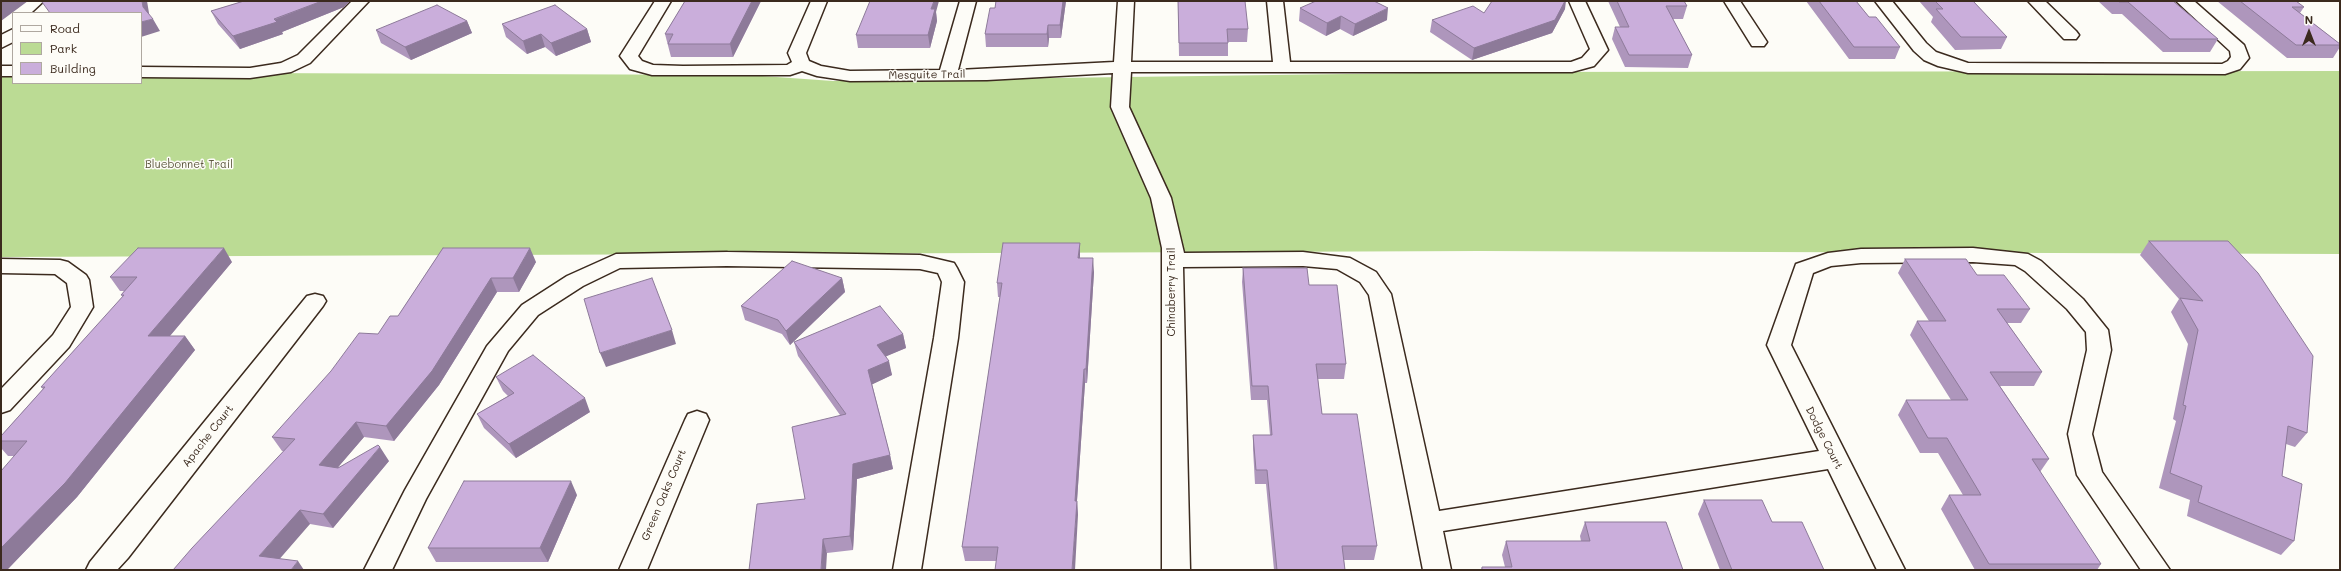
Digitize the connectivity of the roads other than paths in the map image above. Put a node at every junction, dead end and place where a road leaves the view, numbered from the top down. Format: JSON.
{"nodes":[{"id":1,"x":57,"y":1,"type":"edge"},
{"id":2,"x":361,"y":1,"type":"edge"},
{"id":3,"x":663,"y":1,"type":"edge"},
{"id":4,"x":818,"y":1,"type":"edge"},
{"id":5,"x":968,"y":1,"type":"edge"},
{"id":6,"x":1126,"y":1,"type":"edge"},
{"id":7,"x":1275,"y":1,"type":"edge"},
{"id":8,"x":1577,"y":1,"type":"edge"},
{"id":9,"x":1732,"y":1,"type":"edge"},
{"id":10,"x":1883,"y":1,"type":"edge"},
{"id":11,"x":2036,"y":1,"type":"edge"},
{"id":12,"x":2184,"y":1,"type":"edge"},
{"id":13,"x":42,"y":12,"type":"edge"},
{"id":14,"x":12,"y":35,"type":"edge"},
{"id":15,"x":2070,"y":35,"type":"dead end"},
{"id":16,"x":1758,"y":42,"type":"dead end"},
{"id":17,"x":1,"y":43,"type":"edge"},
{"id":18,"x":802,"y":64,"type":"junction"},
{"id":19,"x":1282,"y":67,"type":"junction"},
{"id":20,"x":1123,"y":68,"type":"junction"},
{"id":21,"x":1,"y":71,"type":"edge"},
{"id":22,"x":12,"y":72,"type":"edge"},
{"id":23,"x":142,"y":72,"type":"edge"},
{"id":24,"x":948,"y":75,"type":"junction"},
{"id":25,"x":1172,"y":260,"type":"junction"},
{"id":26,"x":1,"y":266,"type":"edge"},
{"id":27,"x":315,"y":301,"type":"dead end"},
{"id":28,"x":1,"y":404,"type":"edge"},
{"id":29,"x":696,"y":420,"type":"dead end"},
{"id":30,"x":1834,"y":458,"type":"junction"},
{"id":31,"x":1428,"y":524,"type":"junction"},
{"id":32,"x":100,"y":570,"type":"edge"},
{"id":33,"x":378,"y":570,"type":"edge"},
{"id":34,"x":633,"y":570,"type":"edge"},
{"id":35,"x":907,"y":570,"type":"edge"},
{"id":36,"x":1176,"y":570,"type":"edge"},
{"id":37,"x":1437,"y":570,"type":"edge"},
{"id":38,"x":1891,"y":570,"type":"edge"},
{"id":39,"x":2156,"y":570,"type":"edge"}],
"edges":[{"from":1,"to":13,"type":"street"},
{"from":2,"to":23,"type":"street"},
{"from":3,"to":18,"type":"street"},
{"from":4,"to":18,"type":"street"},
{"from":5,"to":24,"type":"street"},
{"from":6,"to":20,"type":"street","name":"Chinaberry Trail"},
{"from":7,"to":19,"type":"street"},
{"from":8,"to":19,"type":"street","name":"Mesquite Trail"},
{"from":9,"to":16,"type":"street"},
{"from":10,"to":12,"type":"street"},
{"from":11,"to":15,"type":"street"},
{"from":14,"to":17,"type":"street"},
{"from":18,"to":24,"type":"street","name":"Mesquite Trail"},
{"from":19,"to":20,"type":"street","name":"Mesquite Trail"},
{"from":20,"to":24,"type":"street","name":"Mesquite Trail"},
{"from":20,"to":25,"type":"street","name":"Chinaberry Trail"},
{"from":21,"to":22,"type":"street"},
{"from":25,"to":31,"type":"street"},
{"from":25,"to":36,"type":"street","name":"Chinaberry Trail"},
{"from":26,"to":28,"type":"street"},
{"from":27,"to":32,"type":"street","name":"Apache Court"},
{"from":29,"to":34,"type":"street","name":"Green Oaks Court"},
{"from":30,"to":31,"type":"street"},
{"from":30,"to":38,"type":"street","name":"Dodge Court"},
{"from":30,"to":39,"type":"street","name":"Dodge Court"},
{"from":31,"to":37,"type":"street"},
{"from":33,"to":35,"type":"street"}]}
